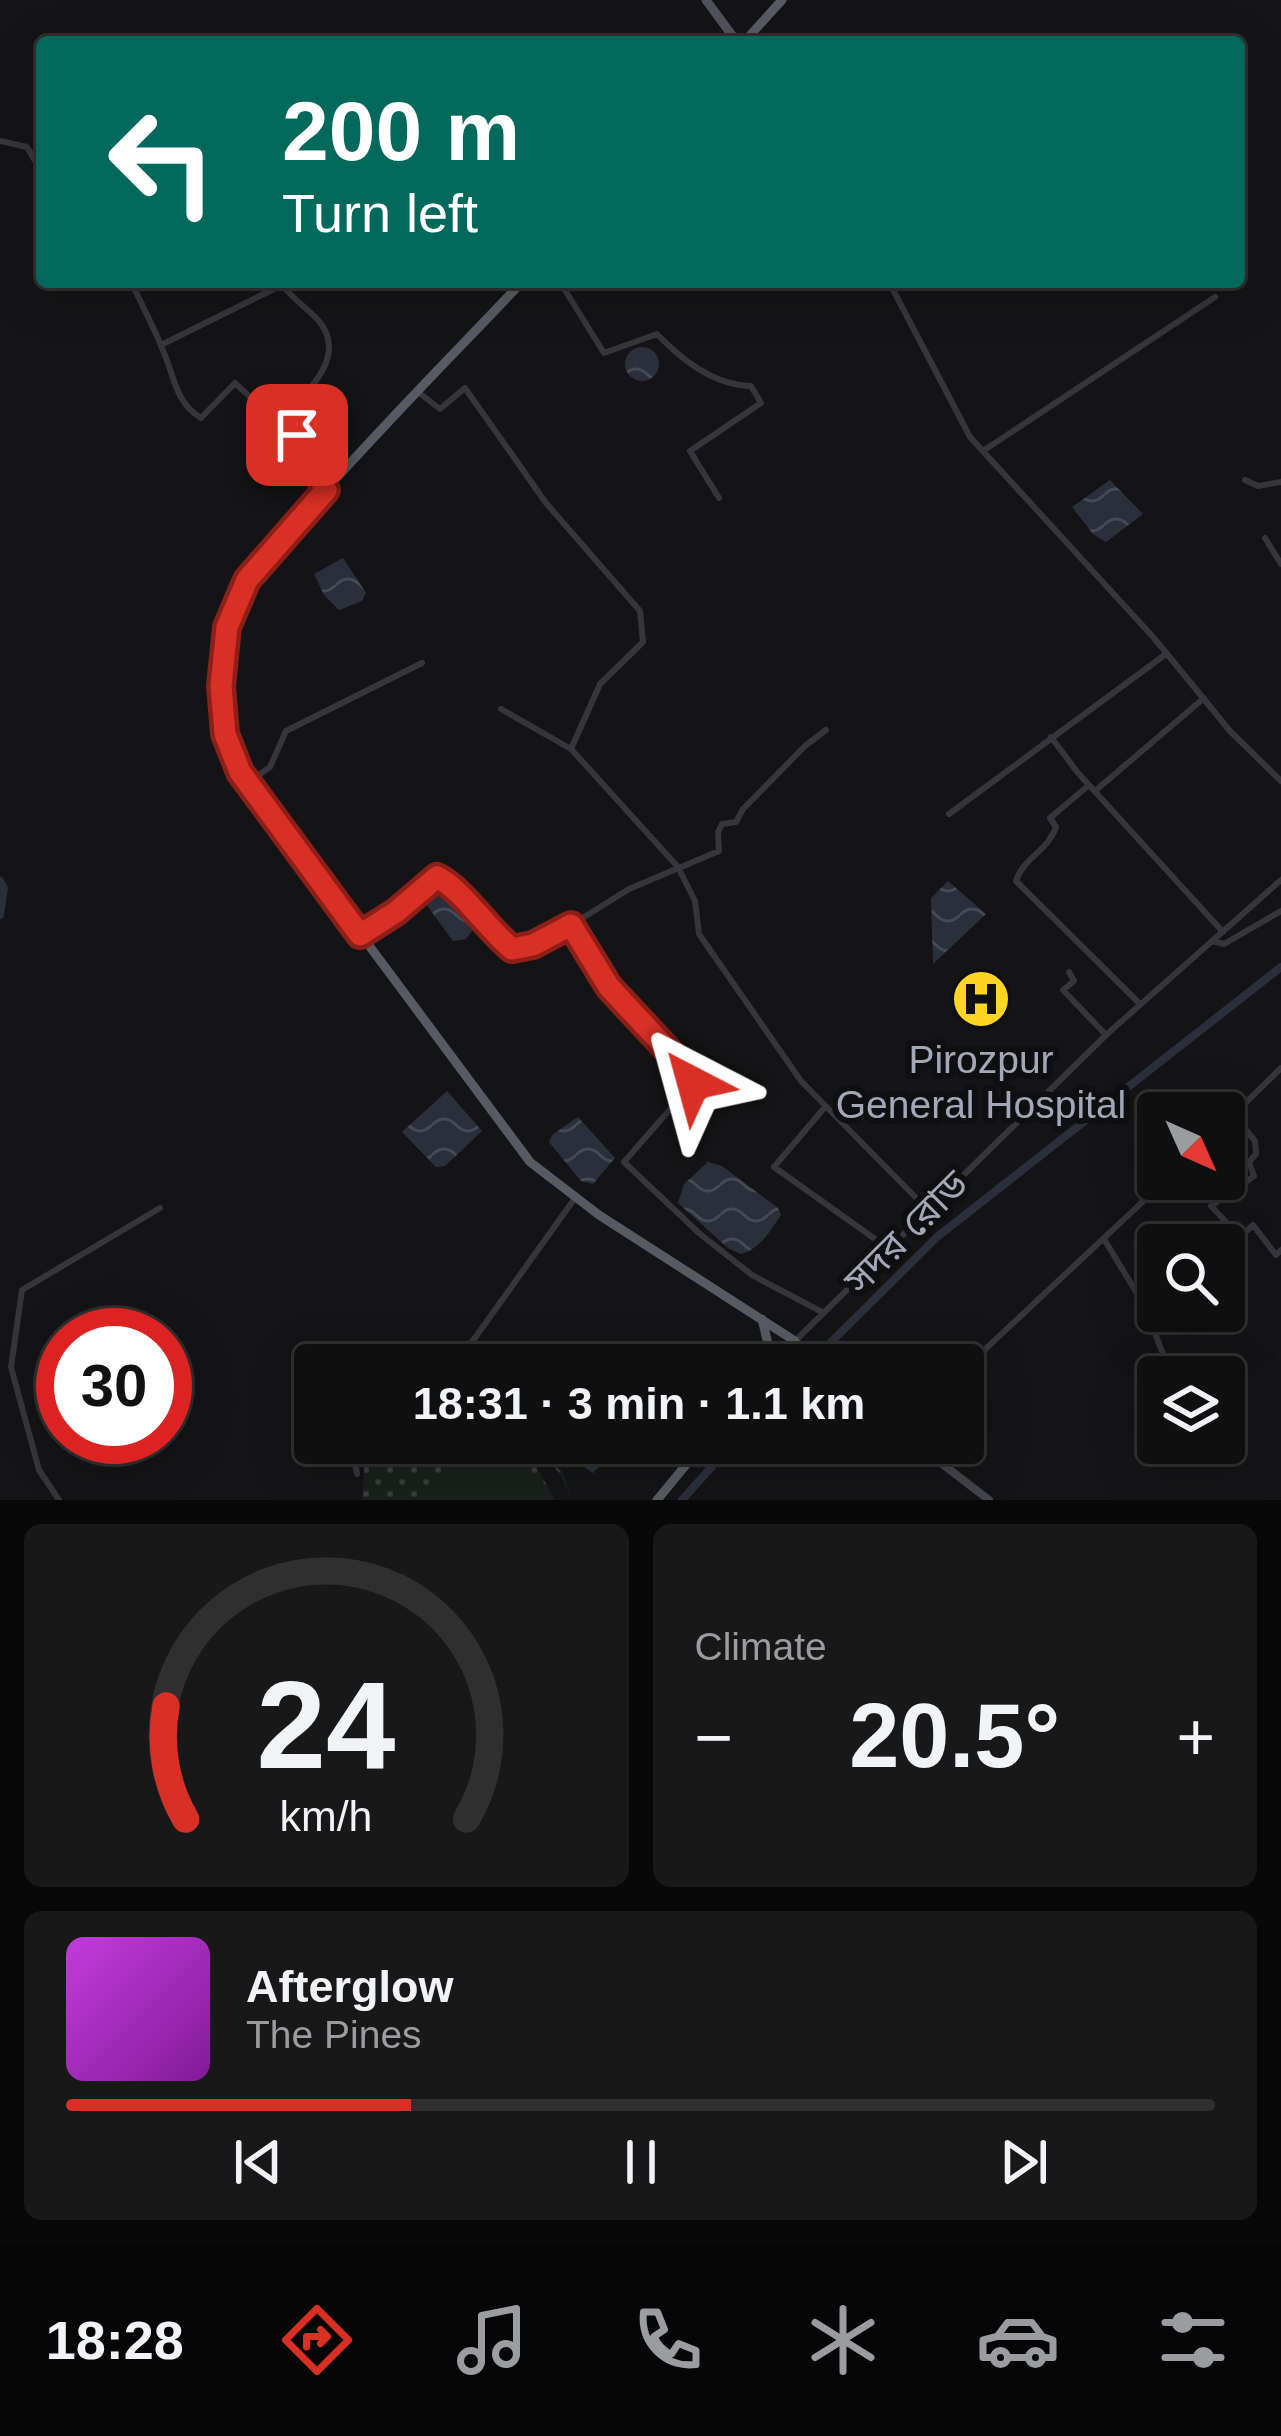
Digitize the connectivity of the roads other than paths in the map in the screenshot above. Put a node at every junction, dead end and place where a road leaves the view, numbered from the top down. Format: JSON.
{"nodes":[{"id":1,"x":706,"y":0,"type":"edge"},
{"id":2,"x":782,"y":0,"type":"edge"},
{"id":3,"x":735,"y":36,"type":"edge"},
{"id":4,"x":746,"y":36,"type":"edge"},
{"id":5,"x":0,"y":141,"type":"edge"},
{"id":6,"x":36,"y":163,"type":"edge"},
{"id":7,"x":134,"y":288,"type":"edge"},
{"id":8,"x":276,"y":288,"type":"edge"},
{"id":9,"x":285,"y":288,"type":"edge"},
{"id":10,"x":516,"y":288,"type":"edge"},
{"id":11,"x":564,"y":288,"type":"edge"},
{"id":12,"x":892,"y":288,"type":"edge"},
{"id":13,"x":1215,"y":297,"type":"dead end"},
{"id":14,"x":160,"y":345,"type":"junction"},
{"id":15,"x":418,"y":392,"type":"junction"},
{"id":16,"x":285,"y":413,"type":"junction"},
{"id":17,"x":983,"y":451,"type":"junction"},
{"id":18,"x":1245,"y":480,"type":"dead end"},
{"id":19,"x":1281,"y":482,"type":"edge"},
{"id":20,"x":326,"y":490,"type":"junction"},
{"id":21,"x":719,"y":498,"type":"dead end"},
{"id":22,"x":1265,"y":538,"type":"dead end"},
{"id":23,"x":1281,"y":564,"type":"edge"},
{"id":24,"x":1166,"y":654,"type":"junction"},
{"id":25,"x":422,"y":663,"type":"dead end"},
{"id":26,"x":1204,"y":698,"type":"junction"},
{"id":27,"x":501,"y":709,"type":"dead end"},
{"id":28,"x":826,"y":730,"type":"dead end"},
{"id":29,"x":1052,"y":737,"type":"junction"},
{"id":30,"x":571,"y":749,"type":"junction"},
{"id":31,"x":1281,"y":781,"type":"edge"},
{"id":32,"x":248,"y":783,"type":"junction"},
{"id":33,"x":1092,"y":788,"type":"junction"},
{"id":34,"x":949,"y":814,"type":"dead end"},
{"id":35,"x":678,"y":867,"type":"junction"},
{"id":36,"x":1281,"y":880,"type":"edge"},
{"id":37,"x":1281,"y":911,"type":"edge"},
{"id":38,"x":571,"y":925,"type":"junction"},
{"id":39,"x":1223,"y":932,"type":"junction"},
{"id":40,"x":360,"y":935,"type":"junction"},
{"id":41,"x":1212,"y":941,"type":"junction"},
{"id":42,"x":1069,"y":972,"type":"dead end"},
{"id":43,"x":1140,"y":1004,"type":"junction"},
{"id":44,"x":1106,"y":1035,"type":"junction"},
{"id":45,"x":1281,"y":1068,"type":"edge"},
{"id":46,"x":1245,"y":1102,"type":"edge"},
{"id":47,"x":824,"y":1107,"type":"junction"},
{"id":48,"x":1245,"y":1129,"type":"edge"},
{"id":49,"x":1245,"y":1182,"type":"edge"},
{"id":50,"x":575,"y":1198,"type":"junction"},
{"id":51,"x":1145,"y":1200,"type":"edge"},
{"id":52,"x":1220,"y":1200,"type":"edge"},
{"id":53,"x":160,"y":1208,"type":"dead end"},
{"id":54,"x":928,"y":1210,"type":"junction"},
{"id":55,"x":1104,"y":1239,"type":"junction"},
{"id":56,"x":889,"y":1249,"type":"junction"},
{"id":57,"x":1281,"y":1250,"type":"edge"},
{"id":58,"x":824,"y":1313,"type":"junction"},
{"id":59,"x":761,"y":1319,"type":"junction"},
{"id":60,"x":795,"y":1341,"type":"junction"},
{"id":61,"x":469,"y":1344,"type":"edge"},
{"id":62,"x":768,"y":1344,"type":"edge"},
{"id":63,"x":792,"y":1344,"type":"edge"},
{"id":64,"x":799,"y":1344,"type":"edge"},
{"id":65,"x":984,"y":1350,"type":"edge"},
{"id":66,"x":1164,"y":1356,"type":"edge"},
{"id":67,"x":355,"y":1464,"type":"edge"},
{"id":68,"x":687,"y":1464,"type":"edge"},
{"id":69,"x":942,"y":1464,"type":"edge"},
{"id":70,"x":357,"y":1474,"type":"dead end"},
{"id":71,"x":59,"y":1500,"type":"edge"},
{"id":72,"x":657,"y":1500,"type":"edge"},
{"id":73,"x":989,"y":1500,"type":"edge"}],
"edges":[{"from":1,"to":3,"type":"main road"},
{"from":2,"to":4,"type":"highway"},
{"from":5,"to":6,"type":"street"},
{"from":7,"to":14,"type":"street"},
{"from":8,"to":14,"type":"street"},
{"from":9,"to":16,"type":"street"},
{"from":10,"to":15,"type":"highway"},
{"from":11,"to":21,"type":"street"},
{"from":12,"to":17,"type":"street"},
{"from":13,"to":17,"type":"street"},
{"from":14,"to":16,"type":"street"},
{"from":15,"to":20,"type":"highway"},
{"from":15,"to":30,"type":"street"},
{"from":16,"to":20,"type":"street"},
{"from":17,"to":24,"type":"street"},
{"from":18,"to":19,"type":"street"},
{"from":20,"to":32,"type":"highway"},
{"from":22,"to":23,"type":"street"},
{"from":24,"to":26,"type":"street"},
{"from":24,"to":29,"type":"street"},
{"from":25,"to":32,"type":"street"},
{"from":26,"to":31,"type":"street"},
{"from":26,"to":33,"type":"street"},
{"from":27,"to":30,"type":"street"},
{"from":28,"to":35,"type":"street"},
{"from":29,"to":33,"type":"street"},
{"from":29,"to":34,"type":"street"},
{"from":30,"to":35,"type":"street"},
{"from":32,"to":40,"type":"highway"},
{"from":33,"to":39,"type":"street"},
{"from":33,"to":43,"type":"street"},
{"from":35,"to":38,"type":"street"},
{"from":35,"to":47,"type":"street"},
{"from":36,"to":39,"type":"street","name":"সদর রোড"},
{"from":37,"to":41,"type":"street"},
{"from":38,"to":40,"type":"street"},
{"from":38,"to":58,"type":"street"},
{"from":39,"to":41,"type":"street","name":"সদর রোড"},
{"from":40,"to":50,"type":"highway"},
{"from":41,"to":43,"type":"street","name":"সদর রোড"},
{"from":42,"to":44,"type":"street"},
{"from":43,"to":44,"type":"street","name":"সদর রোড"},
{"from":44,"to":54,"type":"street","name":"সদর রোড"},
{"from":45,"to":46,"type":"street"},
{"from":47,"to":54,"type":"street"},
{"from":47,"to":56,"type":"street"},
{"from":48,"to":49,"type":"street"},
{"from":50,"to":59,"type":"highway"},
{"from":50,"to":61,"type":"street"},
{"from":51,"to":55,"type":"street"},
{"from":52,"to":57,"type":"street"},
{"from":53,"to":71,"type":"street"},
{"from":54,"to":56,"type":"street","name":"সদর রোড"},
{"from":55,"to":65,"type":"street"},
{"from":55,"to":66,"type":"street"},
{"from":56,"to":58,"type":"street","name":"সদর রোড"},
{"from":58,"to":60,"type":"street","name":"সদর রোড"},
{"from":59,"to":60,"type":"highway"},
{"from":59,"to":62,"type":"highway"},
{"from":60,"to":63,"type":"highway"},
{"from":60,"to":64,"type":"main road"},
{"from":67,"to":70,"type":"street"},
{"from":68,"to":72,"type":"highway"},
{"from":69,"to":73,"type":"main road"}]}
